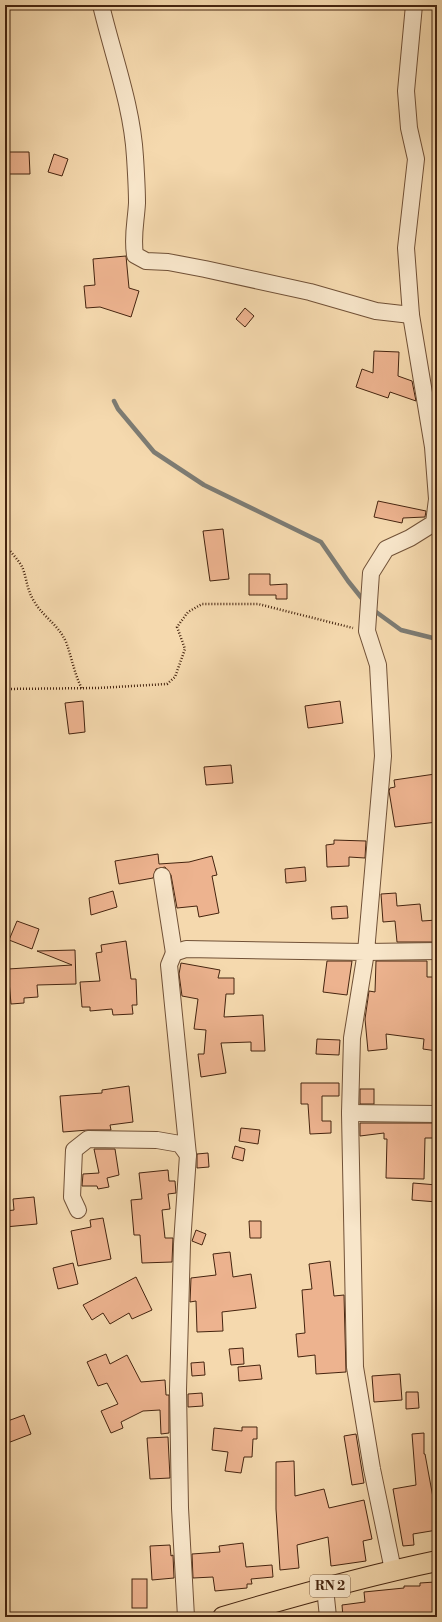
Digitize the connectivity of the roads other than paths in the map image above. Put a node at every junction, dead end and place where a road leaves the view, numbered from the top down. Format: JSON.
{"nodes":[{"id":1,"x":101,"y":5,"type":"edge"},
{"id":2,"x":414,"y":5,"type":"edge"},
{"id":3,"x":411,"y":315,"type":"junction"},
{"id":4,"x":435,"y":447,"type":"edge"},
{"id":5,"x":162,"y":876,"type":"dead end"},
{"id":6,"x":437,"y":951,"type":"edge"},
{"id":7,"x":366,"y":952,"type":"junction"},
{"id":8,"x":174,"y":953,"type":"junction"},
{"id":9,"x":350,"y":1113,"type":"junction"},
{"id":10,"x":437,"y":1114,"type":"edge"},
{"id":11,"x":188,"y":1155,"type":"junction"},
{"id":12,"x":78,"y":1210,"type":"dead end"},
{"id":13,"x":437,"y":1561,"type":"edge"},
{"id":14,"x":393,"y":1570,"type":"junction"},
{"id":15,"x":325,"y":1588,"type":"junction"},
{"id":16,"x":186,"y":1617,"type":"edge"},
{"id":17,"x":223,"y":1617,"type":"edge"},
{"id":18,"x":328,"y":1617,"type":"edge"}],
"edges":[{"from":1,"to":3,"type":"street"},
{"from":2,"to":3,"type":"street"},
{"from":3,"to":4,"type":"street"},
{"from":4,"to":7,"type":"street"},
{"from":5,"to":8,"type":"street"},
{"from":6,"to":7,"type":"street"},
{"from":7,"to":8,"type":"street"},
{"from":7,"to":9,"type":"street"},
{"from":8,"to":11,"type":"street"},
{"from":9,"to":10,"type":"street"},
{"from":9,"to":14,"type":"street"},
{"from":11,"to":12,"type":"street"},
{"from":11,"to":16,"type":"street"},
{"from":13,"to":14,"type":"main road","number":"RN 2"},
{"from":14,"to":15,"type":"main road","number":"RN 2"},
{"from":15,"to":17,"type":"main road","number":"RN 2"},
{"from":15,"to":18,"type":"street"}]}
